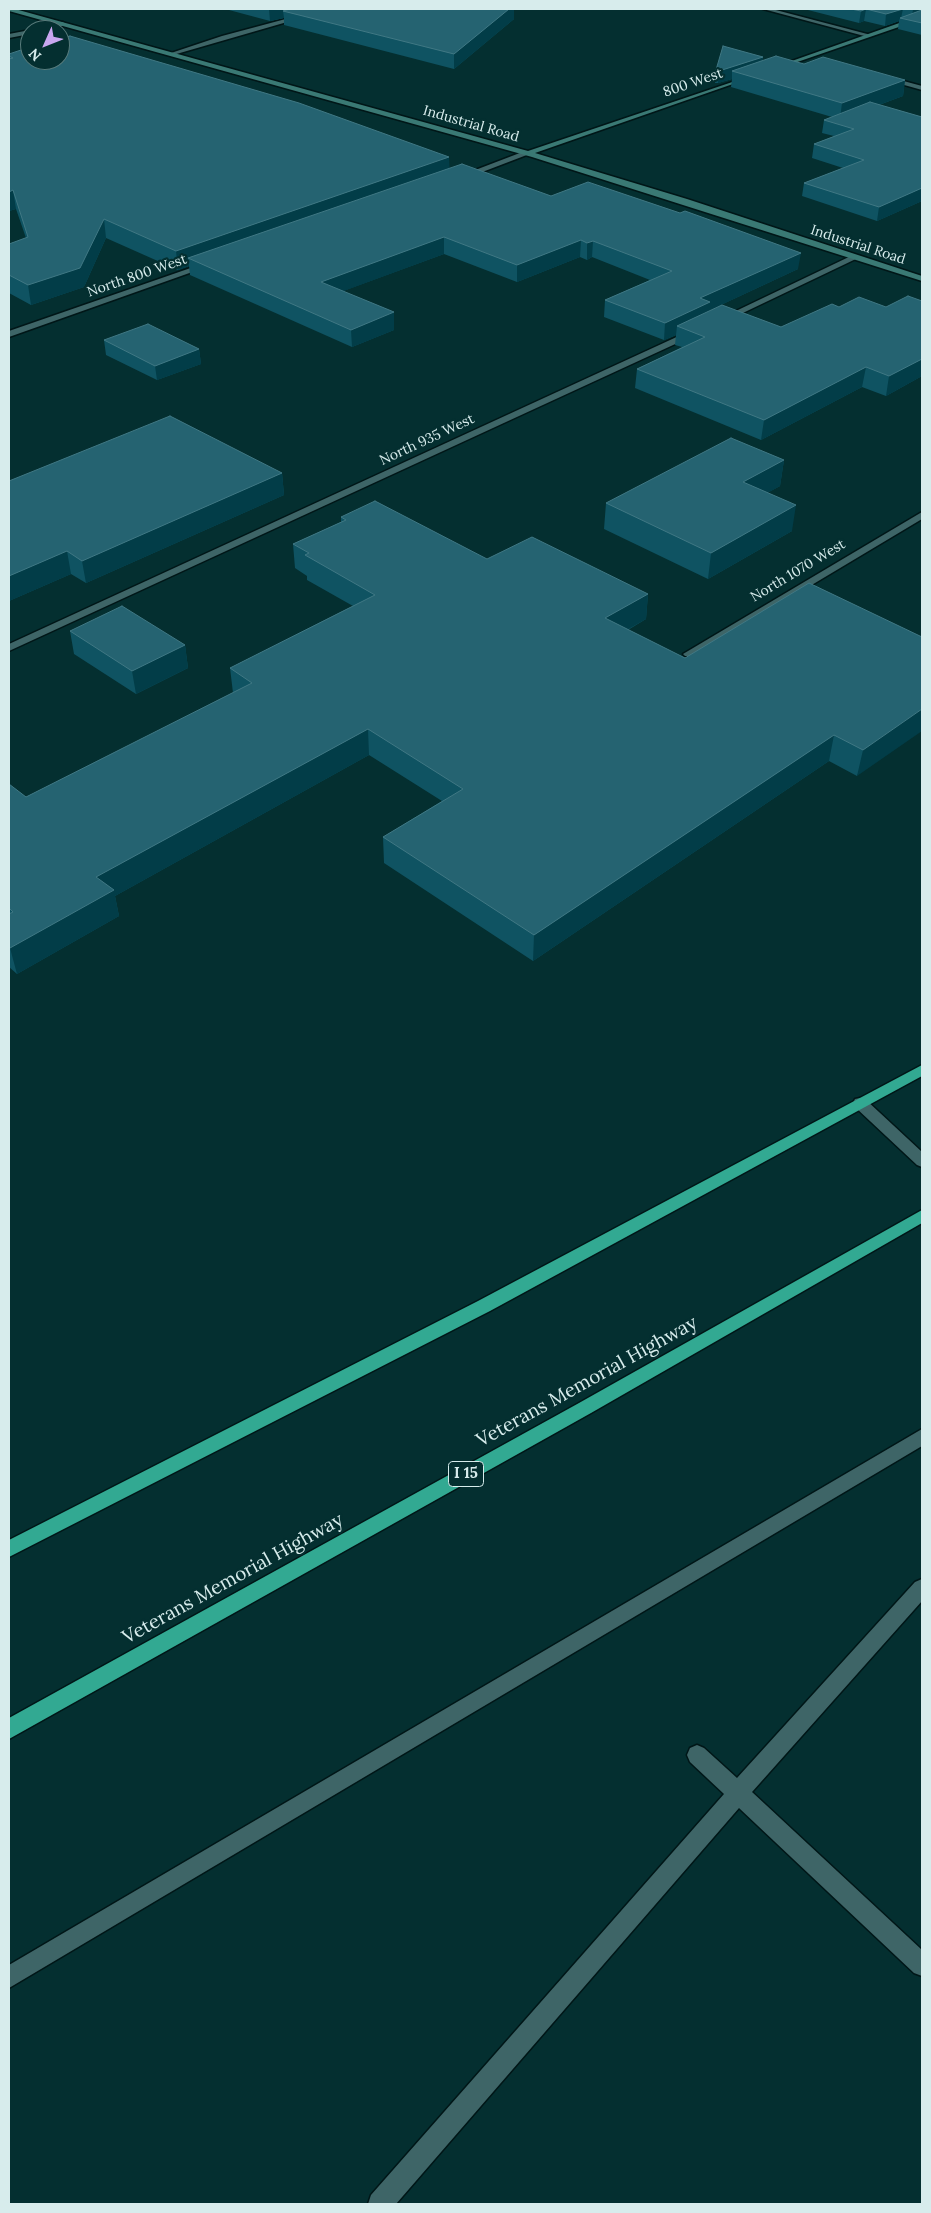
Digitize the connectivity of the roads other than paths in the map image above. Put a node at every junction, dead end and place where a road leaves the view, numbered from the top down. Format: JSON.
{"nodes":[{"id":1,"x":9,"y":9,"type":"edge"},
{"id":2,"x":329,"y":9,"type":"edge"},
{"id":3,"x":766,"y":9,"type":"edge"},
{"id":4,"x":899,"y":16,"type":"edge"},
{"id":5,"x":922,"y":17,"type":"edge"},
{"id":6,"x":49,"y":20,"type":"edge"},
{"id":7,"x":914,"y":20,"type":"junction"},
{"id":8,"x":70,"y":26,"type":"edge"},
{"id":9,"x":868,"y":35,"type":"junction"},
{"id":10,"x":171,"y":54,"type":"junction"},
{"id":11,"x":809,"y":56,"type":"junction"},
{"id":12,"x":818,"y":59,"type":"edge"},
{"id":13,"x":772,"y":69,"type":"edge"},
{"id":14,"x":762,"y":72,"type":"edge"},
{"id":15,"x":875,"y":75,"type":"edge"},
{"id":16,"x":922,"y":88,"type":"edge"},
{"id":17,"x":528,"y":153,"type":"junction"},
{"id":18,"x":454,"y":179,"type":"edge"},
{"id":19,"x":856,"y":257,"type":"junction"},
{"id":20,"x":213,"y":263,"type":"edge"},
{"id":21,"x":922,"y":279,"type":"edge"},
{"id":22,"x":9,"y":334,"type":"edge"},
{"id":23,"x":922,"y":514,"type":"edge"},
{"id":24,"x":9,"y":648,"type":"edge"},
{"id":25,"x":689,"y":654,"type":"edge"},
{"id":26,"x":922,"y":1070,"type":"edge"},
{"id":27,"x":860,"y":1103,"type":"junction"},
{"id":28,"x":922,"y":1161,"type":"edge"},
{"id":29,"x":922,"y":1216,"type":"edge"},
{"id":30,"x":922,"y":1437,"type":"edge"},
{"id":31,"x":9,"y":1549,"type":"edge"},
{"id":32,"x":922,"y":1588,"type":"edge"},
{"id":33,"x":9,"y":1729,"type":"edge"},
{"id":34,"x":696,"y":1755,"type":"dead end"},
{"id":35,"x":738,"y":1793,"type":"junction"},
{"id":36,"x":922,"y":1966,"type":"edge"},
{"id":37,"x":9,"y":1977,"type":"edge"},
{"id":38,"x":380,"y":2204,"type":"edge"}],
"edges":[{"from":1,"to":6,"type":"street","name":"Industrial Road"},
{"from":2,"to":10,"type":"street"},
{"from":3,"to":9,"type":"street"},
{"from":4,"to":7,"type":"street"},
{"from":5,"to":7,"type":"street"},
{"from":7,"to":9,"type":"street"},
{"from":8,"to":10,"type":"street","name":"Industrial Road"},
{"from":9,"to":11,"type":"street"},
{"from":10,"to":17,"type":"street","name":"Industrial Road"},
{"from":11,"to":12,"type":"street"},
{"from":11,"to":13,"type":"street"},
{"from":14,"to":17,"type":"street","name":"800 West"},
{"from":15,"to":16,"type":"street"},
{"from":17,"to":18,"type":"street"},
{"from":17,"to":19,"type":"street","name":"Industrial Road"},
{"from":19,"to":21,"type":"street","name":"Industrial Road"},
{"from":19,"to":24,"type":"street","name":"North 935 West"},
{"from":20,"to":22,"type":"street","name":"North 800 West"},
{"from":23,"to":25,"type":"street","name":"North 1070 West"},
{"from":26,"to":27,"type":"highway"},
{"from":27,"to":28,"type":"street"},
{"from":27,"to":31,"type":"highway"},
{"from":29,"to":33,"type":"highway","name":"Veterans Memorial Highway","number":"I 15"},
{"from":30,"to":37,"type":"street"},
{"from":32,"to":35,"type":"street"},
{"from":34,"to":35,"type":"street"},
{"from":35,"to":36,"type":"street"},
{"from":35,"to":38,"type":"street"}]}
